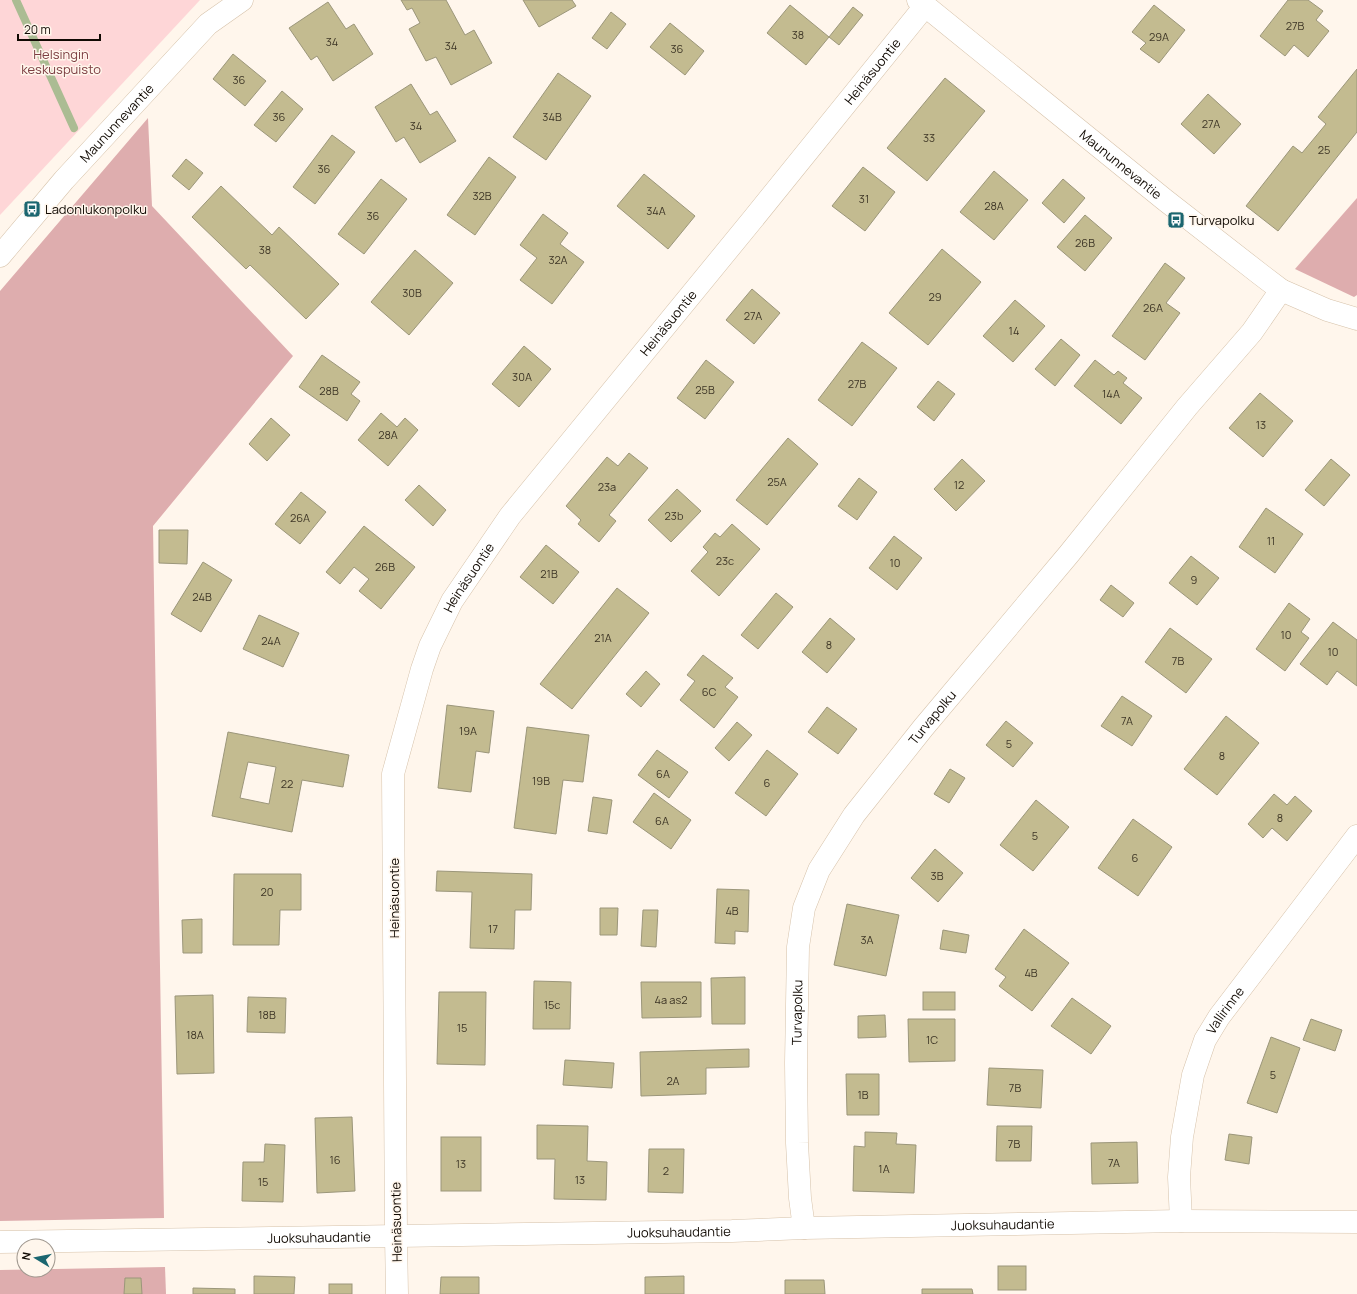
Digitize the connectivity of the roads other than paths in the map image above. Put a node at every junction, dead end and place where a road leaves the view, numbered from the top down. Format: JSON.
{"nodes":[{"id":1,"x":242,"y":0,"type":"edge"},
{"id":2,"x":922,"y":3,"type":"edge"},
{"id":3,"x":0,"y":256,"type":"edge"},
{"id":4,"x":1282,"y":290,"type":"junction"},
{"id":5,"x":1357,"y":319,"type":"edge"},
{"id":6,"x":1357,"y":836,"type":"edge"},
{"id":7,"x":1181,"y":1221,"type":"junction"},
{"id":8,"x":1357,"y":1222,"type":"edge"},
{"id":9,"x":804,"y":1228,"type":"junction"},
{"id":10,"x":396,"y":1236,"type":"junction"},
{"id":11,"x":0,"y":1242,"type":"edge"},
{"id":12,"x":397,"y":1294,"type":"edge"}],
"edges":[{"from":1,"to":3,"type":"street","name":"Maununnevantie"},
{"from":2,"to":4,"type":"street","name":"Maununnevantie"},
{"from":2,"to":10,"type":"street","name":"Heinäsuontie"},
{"from":4,"to":5,"type":"street","name":"Maununnevantie"},
{"from":4,"to":9,"type":"street","name":"Turvapolku"},
{"from":6,"to":7,"type":"street","name":"Vallirinne"},
{"from":7,"to":8,"type":"street","name":"Juoksuhaudantie"},
{"from":7,"to":9,"type":"street","name":"Juoksuhaudantie"},
{"from":9,"to":10,"type":"street","name":"Juoksuhaudantie"},
{"from":10,"to":11,"type":"street","name":"Juoksuhaudantie"},
{"from":10,"to":12,"type":"street","name":"Heinäsuontie"}]}
